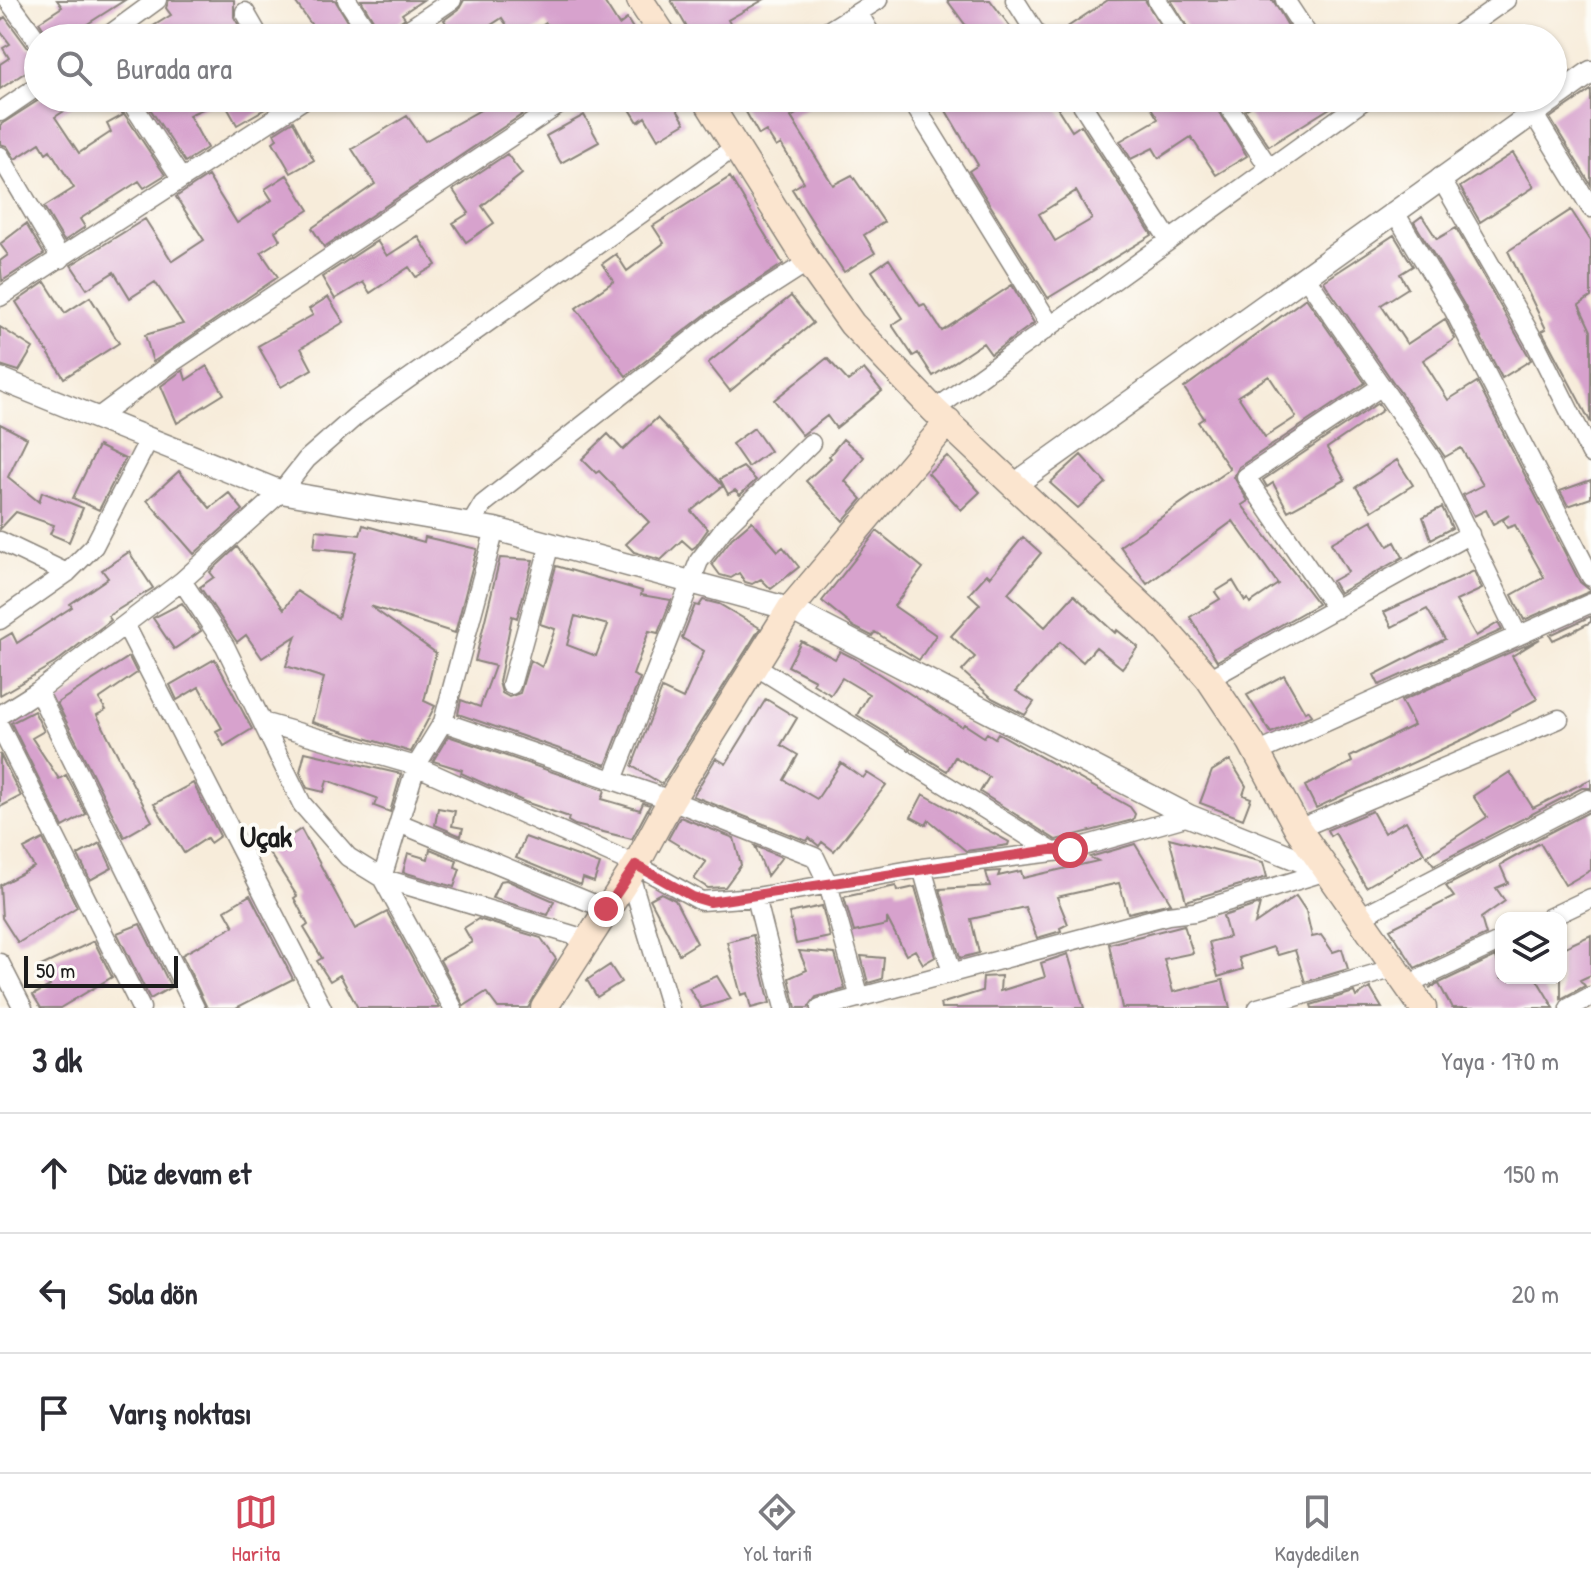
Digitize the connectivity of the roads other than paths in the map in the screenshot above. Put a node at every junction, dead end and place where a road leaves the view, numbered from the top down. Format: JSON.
{"nodes":[{"id":1,"x":8,"y":0,"type":"edge"},
{"id":2,"x":157,"y":0,"type":"edge"},
{"id":3,"x":347,"y":0,"type":"edge"},
{"id":4,"x":452,"y":0,"type":"edge"},
{"id":5,"x":878,"y":0,"type":"edge"},
{"id":6,"x":1015,"y":0,"type":"edge"},
{"id":7,"x":1157,"y":0,"type":"edge"},
{"id":8,"x":1285,"y":0,"type":"edge"},
{"id":9,"x":1506,"y":0,"type":"edge"},
{"id":10,"x":644,"y":1,"type":"edge"},
{"id":11,"x":245,"y":12,"type":"dead end"},
{"id":12,"x":859,"y":14,"type":"junction"},
{"id":13,"x":26,"y":24,"type":"edge"},
{"id":14,"x":124,"y":24,"type":"edge"},
{"id":15,"x":252,"y":24,"type":"edge"},
{"id":16,"x":363,"y":24,"type":"edge"},
{"id":17,"x":417,"y":24,"type":"edge"},
{"id":18,"x":656,"y":24,"type":"edge"},
{"id":19,"x":842,"y":24,"type":"edge"},
{"id":20,"x":865,"y":24,"type":"edge"},
{"id":21,"x":1030,"y":24,"type":"edge"},
{"id":22,"x":1173,"y":24,"type":"edge"},
{"id":23,"x":1301,"y":24,"type":"edge"},
{"id":24,"x":1472,"y":24,"type":"edge"},
{"id":25,"x":1591,"y":72,"type":"edge"},
{"id":26,"x":1567,"y":89,"type":"edge"},
{"id":27,"x":24,"y":96,"type":"edge"},
{"id":28,"x":0,"y":112,"type":"edge"},
{"id":29,"x":138,"y":112,"type":"edge"},
{"id":30,"x":283,"y":112,"type":"edge"},
{"id":31,"x":548,"y":112,"type":"edge"},
{"id":32,"x":715,"y":112,"type":"edge"},
{"id":33,"x":919,"y":112,"type":"edge"},
{"id":34,"x":1087,"y":112,"type":"edge"},
{"id":35,"x":1232,"y":112,"type":"edge"},
{"id":36,"x":1344,"y":112,"type":"edge"},
{"id":37,"x":1533,"y":113,"type":"joint"},
{"id":38,"x":735,"y":147,"type":"junction"},
{"id":39,"x":0,"y":156,"type":"edge"},
{"id":40,"x":1270,"y":169,"type":"junction"},
{"id":41,"x":1440,"y":177,"type":"junction"},
{"id":42,"x":181,"y":178,"type":"junction"},
{"id":43,"x":1591,"y":208,"type":"edge"},
{"id":44,"x":1394,"y":211,"type":"junction"},
{"id":45,"x":1169,"y":240,"type":"junction"},
{"id":46,"x":61,"y":259,"type":"junction"},
{"id":47,"x":808,"y":262,"type":"junction"},
{"id":48,"x":1305,"y":276,"type":"junction"},
{"id":49,"x":0,"y":297,"type":"edge"},
{"id":50,"x":1051,"y":326,"type":"junction"},
{"id":51,"x":0,"y":379,"type":"edge"},
{"id":52,"x":1382,"y":386,"type":"junction"},
{"id":53,"x":941,"y":416,"type":"junction"},
{"id":54,"x":97,"y":418,"type":"junction"},
{"id":55,"x":148,"y":441,"type":"junction"},
{"id":56,"x":811,"y":443,"type":"dead end"},
{"id":57,"x":1591,"y":454,"type":"edge"},
{"id":58,"x":1014,"y":485,"type":"junction"},
{"id":59,"x":281,"y":492,"type":"junction"},
{"id":60,"x":471,"y":524,"type":"junction"},
{"id":61,"x":495,"y":529,"type":"junction"},
{"id":62,"x":1470,"y":534,"type":"junction"},
{"id":63,"x":0,"y":541,"type":"edge"},
{"id":64,"x":550,"y":544,"type":"junction"},
{"id":65,"x":67,"y":573,"type":"junction"},
{"id":66,"x":1591,"y":577,"type":"edge"},
{"id":67,"x":182,"y":581,"type":"junction"},
{"id":68,"x":689,"y":584,"type":"junction"},
{"id":69,"x":1591,"y":603,"type":"edge"},
{"id":70,"x":790,"y":609,"type":"junction"},
{"id":71,"x":1336,"y":609,"type":"junction"},
{"id":72,"x":0,"y":620,"type":"edge"},
{"id":73,"x":126,"y":626,"type":"junction"},
{"id":74,"x":1518,"y":636,"type":"junction"},
{"id":75,"x":754,"y":665,"type":"junction"},
{"id":76,"x":1209,"y":679,"type":"junction"},
{"id":77,"x":511,"y":685,"type":"dead end"},
{"id":78,"x":38,"y":691,"type":"junction"},
{"id":79,"x":0,"y":715,"type":"edge"},
{"id":80,"x":1559,"y":719,"type":"dead end"},
{"id":81,"x":262,"y":722,"type":"junction"},
{"id":82,"x":443,"y":722,"type":"junction"},
{"id":83,"x":0,"y":727,"type":"edge"},
{"id":84,"x":1257,"y":753,"type":"junction"},
{"id":85,"x":416,"y":766,"type":"junction"},
{"id":86,"x":613,"y":780,"type":"junction"},
{"id":87,"x":1588,"y":799,"type":"dead end"},
{"id":88,"x":671,"y":800,"type":"junction"},
{"id":89,"x":1189,"y":816,"type":"junction"},
{"id":90,"x":399,"y":823,"type":"junction"},
{"id":91,"x":1298,"y":829,"type":"junction"},
{"id":92,"x":1050,"y":850,"type":"junction"},
{"id":93,"x":922,"y":868,"type":"junction"},
{"id":94,"x":633,"y":870,"type":"junction"},
{"id":95,"x":1327,"y":871,"type":"junction"},
{"id":96,"x":382,"y":878,"type":"junction"},
{"id":97,"x":828,"y":884,"type":"junction"},
{"id":98,"x":756,"y":897,"type":"junction"},
{"id":99,"x":1591,"y":898,"type":"edge"},
{"id":100,"x":606,"y":909,"type":"junction"},
{"id":101,"x":1562,"y":912,"type":"edge"},
{"id":102,"x":1360,"y":917,"type":"junction"},
{"id":103,"x":586,"y":939,"type":"junction"},
{"id":104,"x":1495,"y":943,"type":"edge"},
{"id":105,"x":0,"y":963,"type":"edge"},
{"id":106,"x":952,"y":973,"type":"junction"},
{"id":107,"x":1401,"y":977,"type":"junction"},
{"id":108,"x":1591,"y":996,"type":"edge"},
{"id":109,"x":860,"y":998,"type":"junction"},
{"id":110,"x":23,"y":1008,"type":"edge"},
{"id":111,"x":141,"y":1008,"type":"edge"},
{"id":112,"x":195,"y":1008,"type":"edge"},
{"id":113,"x":322,"y":1008,"type":"edge"},
{"id":114,"x":453,"y":1008,"type":"edge"},
{"id":115,"x":544,"y":1008,"type":"edge"},
{"id":116,"x":670,"y":1008,"type":"edge"},
{"id":117,"x":784,"y":1008,"type":"edge"},
{"id":118,"x":820,"y":1008,"type":"edge"},
{"id":119,"x":1258,"y":1008,"type":"edge"},
{"id":120,"x":1423,"y":1008,"type":"edge"},
{"id":121,"x":1569,"y":1008,"type":"edge"}],
"edges":[{"from":1,"to":13,"type":"street"},
{"from":2,"to":14,"type":"street"},
{"from":3,"to":16,"type":"street"},
{"from":4,"to":17,"type":"street"},
{"from":5,"to":12,"type":"street"},
{"from":6,"to":21,"type":"street"},
{"from":7,"to":22,"type":"street"},
{"from":8,"to":23,"type":"street"},
{"from":9,"to":24,"type":"street"},
{"from":10,"to":18,"type":"main road"},
{"from":11,"to":15,"type":"street"},
{"from":12,"to":19,"type":"street"},
{"from":12,"to":20,"type":"street"},
{"from":25,"to":26,"type":"street"},
{"from":27,"to":28,"type":"street"},
{"from":29,"to":42,"type":"street"},
{"from":30,"to":42,"type":"street"},
{"from":31,"to":54,"type":"street"},
{"from":32,"to":38,"type":"main road"},
{"from":33,"to":50,"type":"street"},
{"from":34,"to":45,"type":"street"},
{"from":35,"to":40,"type":"street"},
{"from":36,"to":40,"type":"street"},
{"from":37,"to":41,"type":"street"},
{"from":37,"to":43,"type":"street"},
{"from":38,"to":47,"type":"main road"},
{"from":38,"to":59,"type":"street"},
{"from":39,"to":46,"type":"street"},
{"from":40,"to":45,"type":"street"},
{"from":41,"to":44,"type":"street"},
{"from":41,"to":57,"type":"street"},
{"from":42,"to":46,"type":"street"},
{"from":44,"to":48,"type":"street"},
{"from":44,"to":66,"type":"street"},
{"from":45,"to":50,"type":"street"},
{"from":46,"to":49,"type":"street"},
{"from":47,"to":53,"type":"main road"},
{"from":47,"to":60,"type":"street"},
{"from":48,"to":52,"type":"street"},
{"from":48,"to":58,"type":"street"},
{"from":50,"to":53,"type":"street"},
{"from":51,"to":54,"type":"street"},
{"from":52,"to":62,"type":"street"},
{"from":52,"to":71,"type":"street"},
{"from":53,"to":58,"type":"main road"},
{"from":53,"to":70,"type":"main road"},
{"from":54,"to":55,"type":"street"},
{"from":55,"to":59,"type":"street"},
{"from":55,"to":65,"type":"street"},
{"from":56,"to":68,"type":"street"},
{"from":58,"to":76,"type":"main road"},
{"from":59,"to":60,"type":"street"},
{"from":59,"to":67,"type":"street"},
{"from":60,"to":61,"type":"street"},
{"from":61,"to":64,"type":"street"},
{"from":61,"to":82,"type":"street"},
{"from":62,"to":71,"type":"street"},
{"from":62,"to":74,"type":"street"},
{"from":63,"to":65,"type":"street"},
{"from":64,"to":68,"type":"street"},
{"from":64,"to":77,"type":"street"},
{"from":65,"to":72,"type":"street"},
{"from":67,"to":73,"type":"street"},
{"from":67,"to":81,"type":"street"},
{"from":68,"to":70,"type":"street"},
{"from":68,"to":86,"type":"street"},
{"from":69,"to":74,"type":"street"},
{"from":70,"to":75,"type":"main road"},
{"from":70,"to":89,"type":"street"},
{"from":71,"to":76,"type":"street"},
{"from":73,"to":78,"type":"street"},
{"from":73,"to":113,"type":"street"},
{"from":74,"to":84,"type":"street"},
{"from":75,"to":88,"type":"main road"},
{"from":75,"to":92,"type":"street"},
{"from":76,"to":84,"type":"main road"},
{"from":78,"to":79,"type":"street"},
{"from":78,"to":112,"type":"street"},
{"from":80,"to":91,"type":"street"},
{"from":81,"to":85,"type":"street"},
{"from":81,"to":96,"type":"street"},
{"from":82,"to":85,"type":"street"},
{"from":82,"to":86,"type":"street"},
{"from":83,"to":111,"type":"street"},
{"from":84,"to":91,"type":"main road"},
{"from":85,"to":90,"type":"street"},
{"from":85,"to":94,"type":"street"},
{"from":86,"to":88,"type":"street"},
{"from":87,"to":102,"type":"street"},
{"from":88,"to":94,"type":"main road"},
{"from":88,"to":97,"type":"street"},
{"from":89,"to":92,"type":"street"},
{"from":89,"to":95,"type":"street"},
{"from":90,"to":96,"type":"street"},
{"from":90,"to":100,"type":"street"},
{"from":91,"to":95,"type":"main road"},
{"from":92,"to":93,"type":"street"},
{"from":93,"to":97,"type":"street"},
{"from":93,"to":106,"type":"street"},
{"from":94,"to":98,"type":"street"},
{"from":94,"to":100,"type":"main road"},
{"from":94,"to":116,"type":"street"},
{"from":95,"to":102,"type":"main road"},
{"from":95,"to":106,"type":"street"},
{"from":96,"to":103,"type":"street"},
{"from":96,"to":114,"type":"street"},
{"from":97,"to":98,"type":"street"},
{"from":97,"to":109,"type":"street"},
{"from":98,"to":117,"type":"street"},
{"from":99,"to":101,"type":"street"},
{"from":100,"to":103,"type":"main road"},
{"from":102,"to":107,"type":"main road"},
{"from":103,"to":115,"type":"main road"},
{"from":104,"to":107,"type":"street"},
{"from":105,"to":110,"type":"street"},
{"from":106,"to":109,"type":"street"},
{"from":107,"to":119,"type":"street"},
{"from":107,"to":120,"type":"main road"},
{"from":108,"to":121,"type":"street"},
{"from":109,"to":118,"type":"street"}]}
